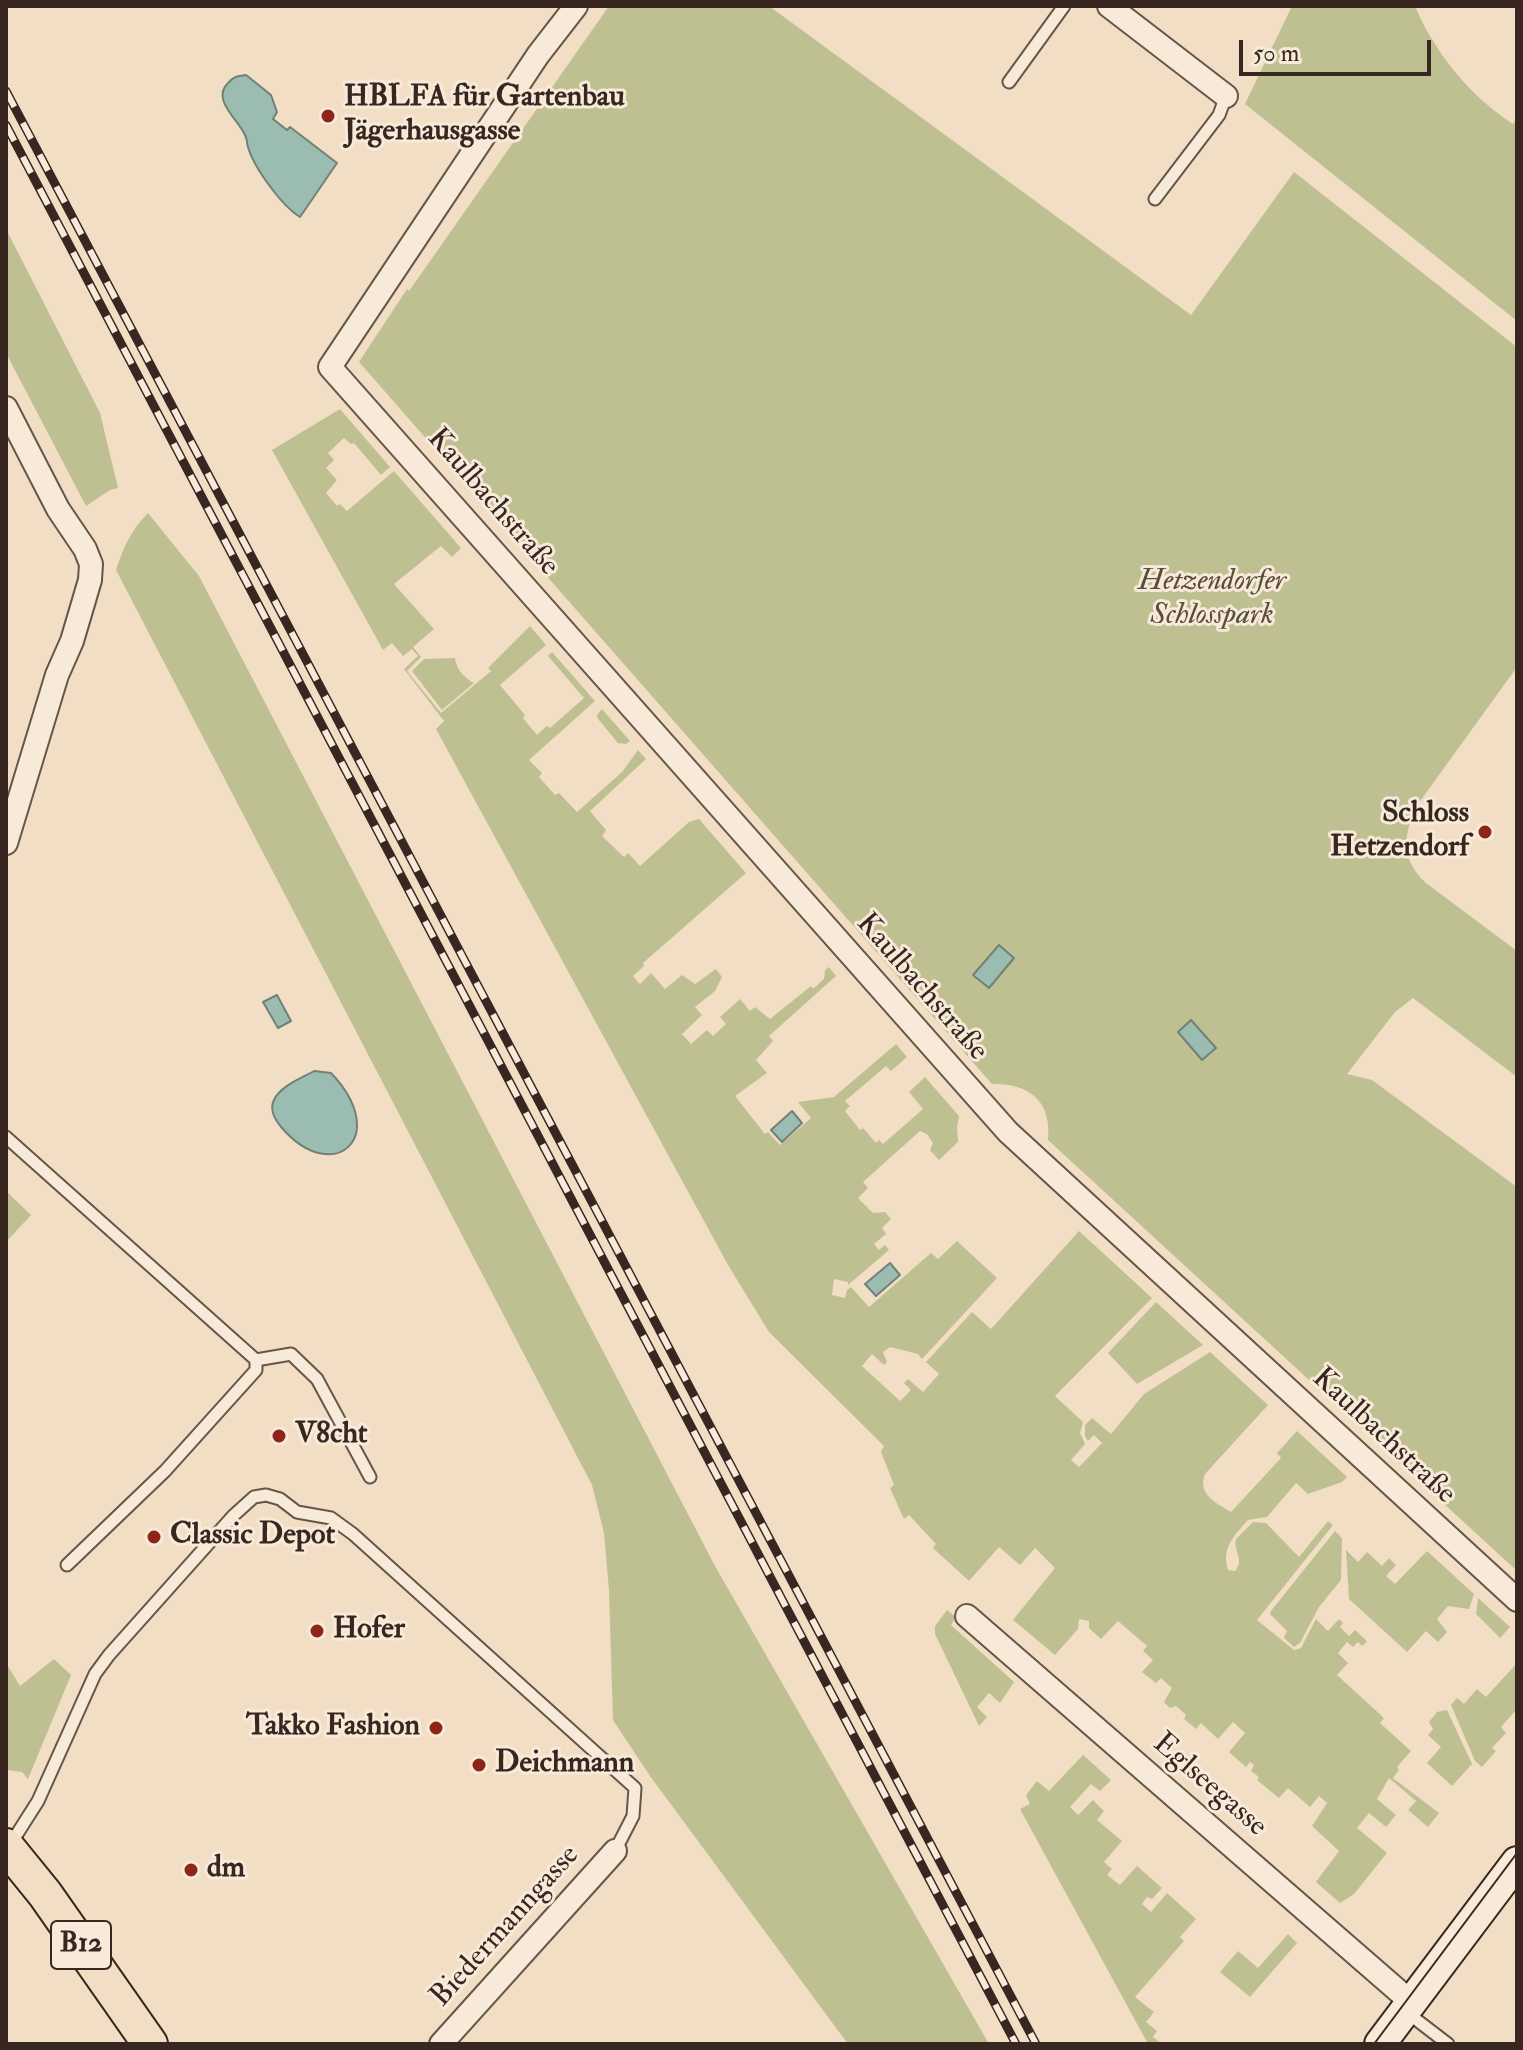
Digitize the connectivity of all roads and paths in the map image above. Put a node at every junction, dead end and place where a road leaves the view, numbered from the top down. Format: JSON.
{"nodes":[{"id":1,"x":576,"y":6,"type":"edge"},
{"id":2,"x":1064,"y":6,"type":"edge"},
{"id":3,"x":1122,"y":10,"type":"edge"},
{"id":4,"x":1009,"y":82,"type":"dead end"},
{"id":5,"x":1226,"y":96,"type":"joint"},
{"id":6,"x":1155,"y":199,"type":"dead end"},
{"id":7,"x":6,"y":408,"type":"edge"},
{"id":8,"x":6,"y":843,"type":"edge"},
{"id":9,"x":6,"y":1137,"type":"edge"},
{"id":10,"x":256,"y":1360,"type":"junction"},
{"id":11,"x":370,"y":1477,"type":"dead end"},
{"id":12,"x":67,"y":1565,"type":"dead end"},
{"id":13,"x":1517,"y":1600,"type":"edge"},
{"id":14,"x":967,"y":1616,"type":"dead end"},
{"id":15,"x":6,"y":1848,"type":"edge"},
{"id":16,"x":615,"y":1851,"type":"joint"},
{"id":17,"x":1517,"y":1862,"type":"edge"},
{"id":18,"x":1408,"y":2006,"type":"junction"},
{"id":19,"x":150,"y":2044,"type":"edge"},
{"id":20,"x":441,"y":2044,"type":"edge"},
{"id":21,"x":1380,"y":2044,"type":"edge"},
{"id":22,"x":1448,"y":2044,"type":"edge"}],
"edges":[{"from":1,"to":13,"type":"street","name":"Kaulbachstraße"},
{"from":2,"to":4,"type":"lane"},
{"from":3,"to":5,"type":"street"},
{"from":5,"to":6,"type":"lane"},
{"from":7,"to":8,"type":"street"},
{"from":9,"to":10,"type":"lane"},
{"from":10,"to":11,"type":"lane"},
{"from":10,"to":12,"type":"lane"},
{"from":14,"to":18,"type":"street","name":"Eglseegasse"},
{"from":15,"to":16,"type":"lane"},
{"from":15,"to":19,"type":"main road","number":"B12"},
{"from":16,"to":20,"type":"street","name":"Biedermanngasse"},
{"from":17,"to":18,"type":"main road"},
{"from":18,"to":21,"type":"main road"},
{"from":18,"to":22,"type":"lane"}]}
